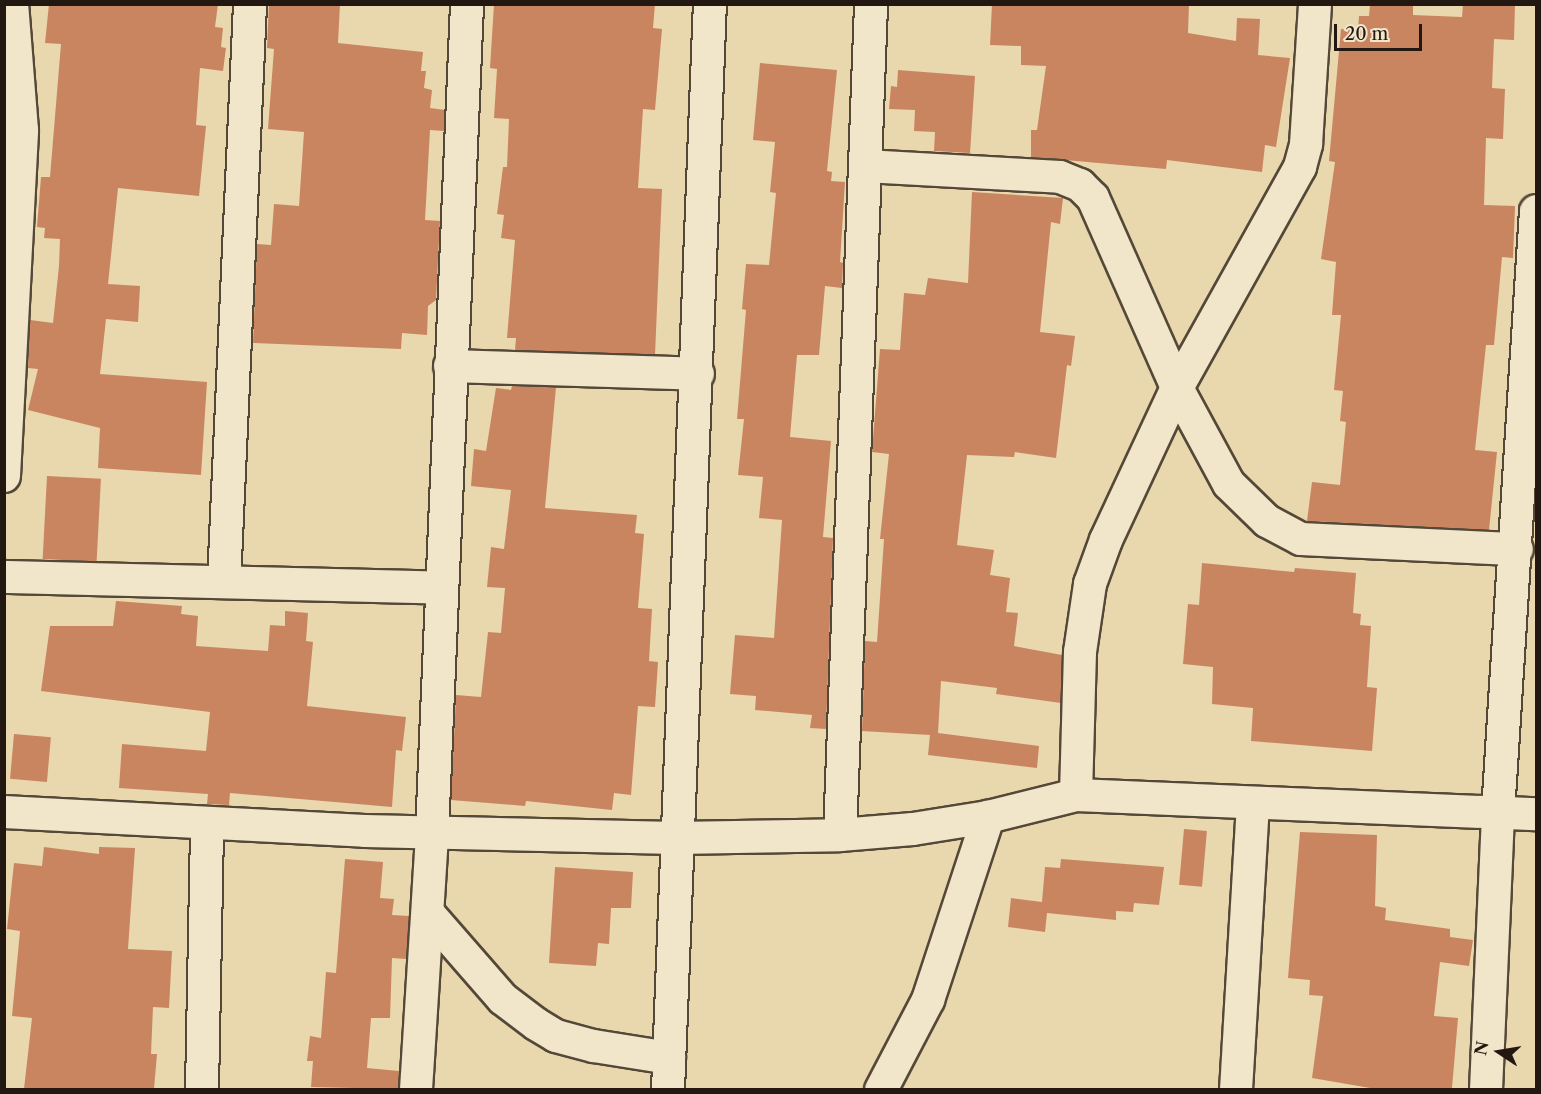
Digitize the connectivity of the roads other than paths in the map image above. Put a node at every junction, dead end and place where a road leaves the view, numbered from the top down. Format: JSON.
{"nodes":[{"id":1,"x":12,"y":4,"type":"edge"},
{"id":2,"x":250,"y":4,"type":"edge"},
{"id":3,"x":467,"y":4,"type":"edge"},
{"id":4,"x":710,"y":4,"type":"edge"},
{"id":5,"x":871,"y":4,"type":"edge"},
{"id":6,"x":1315,"y":4,"type":"edge"},
{"id":7,"x":13,"y":130,"type":"edge"},
{"id":8,"x":864,"y":166,"type":"junction"},
{"id":9,"x":1536,"y":211,"type":"edge"},
{"id":10,"x":450,"y":366,"type":"junction"},
{"id":11,"x":698,"y":374,"type":"junction"},
{"id":12,"x":1177,"y":388,"type":"junction"},
{"id":13,"x":4,"y":476,"type":"edge"},
{"id":14,"x":1517,"y":549,"type":"junction"},
{"id":15,"x":4,"y":577,"type":"edge"},
{"id":16,"x":224,"y":582,"type":"junction"},
{"id":17,"x":440,"y":588,"type":"junction"},
{"id":18,"x":1076,"y":795,"type":"junction"},
{"id":19,"x":1253,"y":805,"type":"junction"},
{"id":20,"x":4,"y":812,"type":"edge"},
{"id":21,"x":1498,"y":813,"type":"junction"},
{"id":22,"x":1536,"y":814,"type":"edge"},
{"id":23,"x":988,"y":817,"type":"junction"},
{"id":24,"x":207,"y":824,"type":"junction"},
{"id":25,"x":432,"y":833,"type":"junction"},
{"id":26,"x":840,"y":835,"type":"junction"},
{"id":27,"x":676,"y":838,"type":"junction"},
{"id":28,"x":428,"y":913,"type":"junction"},
{"id":29,"x":669,"y":1058,"type":"junction"},
{"id":30,"x":202,"y":1089,"type":"edge"},
{"id":31,"x":416,"y":1089,"type":"edge"},
{"id":32,"x":668,"y":1089,"type":"edge"},
{"id":33,"x":881,"y":1089,"type":"edge"},
{"id":34,"x":1236,"y":1089,"type":"edge"},
{"id":35,"x":1486,"y":1089,"type":"edge"}],
"edges":[{"from":1,"to":7,"type":"street"},
{"from":2,"to":16,"type":"street"},
{"from":3,"to":10,"type":"street"},
{"from":4,"to":11,"type":"street"},
{"from":5,"to":8,"type":"street"},
{"from":6,"to":12,"type":"street"},
{"from":7,"to":13,"type":"street"},
{"from":8,"to":12,"type":"street"},
{"from":8,"to":26,"type":"street"},
{"from":9,"to":14,"type":"street"},
{"from":10,"to":11,"type":"street"},
{"from":10,"to":17,"type":"street"},
{"from":11,"to":27,"type":"street"},
{"from":12,"to":14,"type":"street"},
{"from":12,"to":18,"type":"street"},
{"from":14,"to":21,"type":"street"},
{"from":15,"to":16,"type":"street"},
{"from":16,"to":17,"type":"street"},
{"from":17,"to":25,"type":"street"},
{"from":18,"to":19,"type":"street"},
{"from":18,"to":23,"type":"street"},
{"from":19,"to":21,"type":"street"},
{"from":19,"to":34,"type":"street"},
{"from":20,"to":24,"type":"street"},
{"from":21,"to":22,"type":"street"},
{"from":21,"to":35,"type":"street"},
{"from":23,"to":26,"type":"street"},
{"from":23,"to":33,"type":"street"},
{"from":24,"to":25,"type":"street"},
{"from":24,"to":30,"type":"street"},
{"from":25,"to":27,"type":"street"},
{"from":25,"to":28,"type":"street"},
{"from":26,"to":27,"type":"street"},
{"from":27,"to":29,"type":"street"},
{"from":28,"to":29,"type":"street"},
{"from":28,"to":31,"type":"street"},
{"from":29,"to":32,"type":"street"}]}
